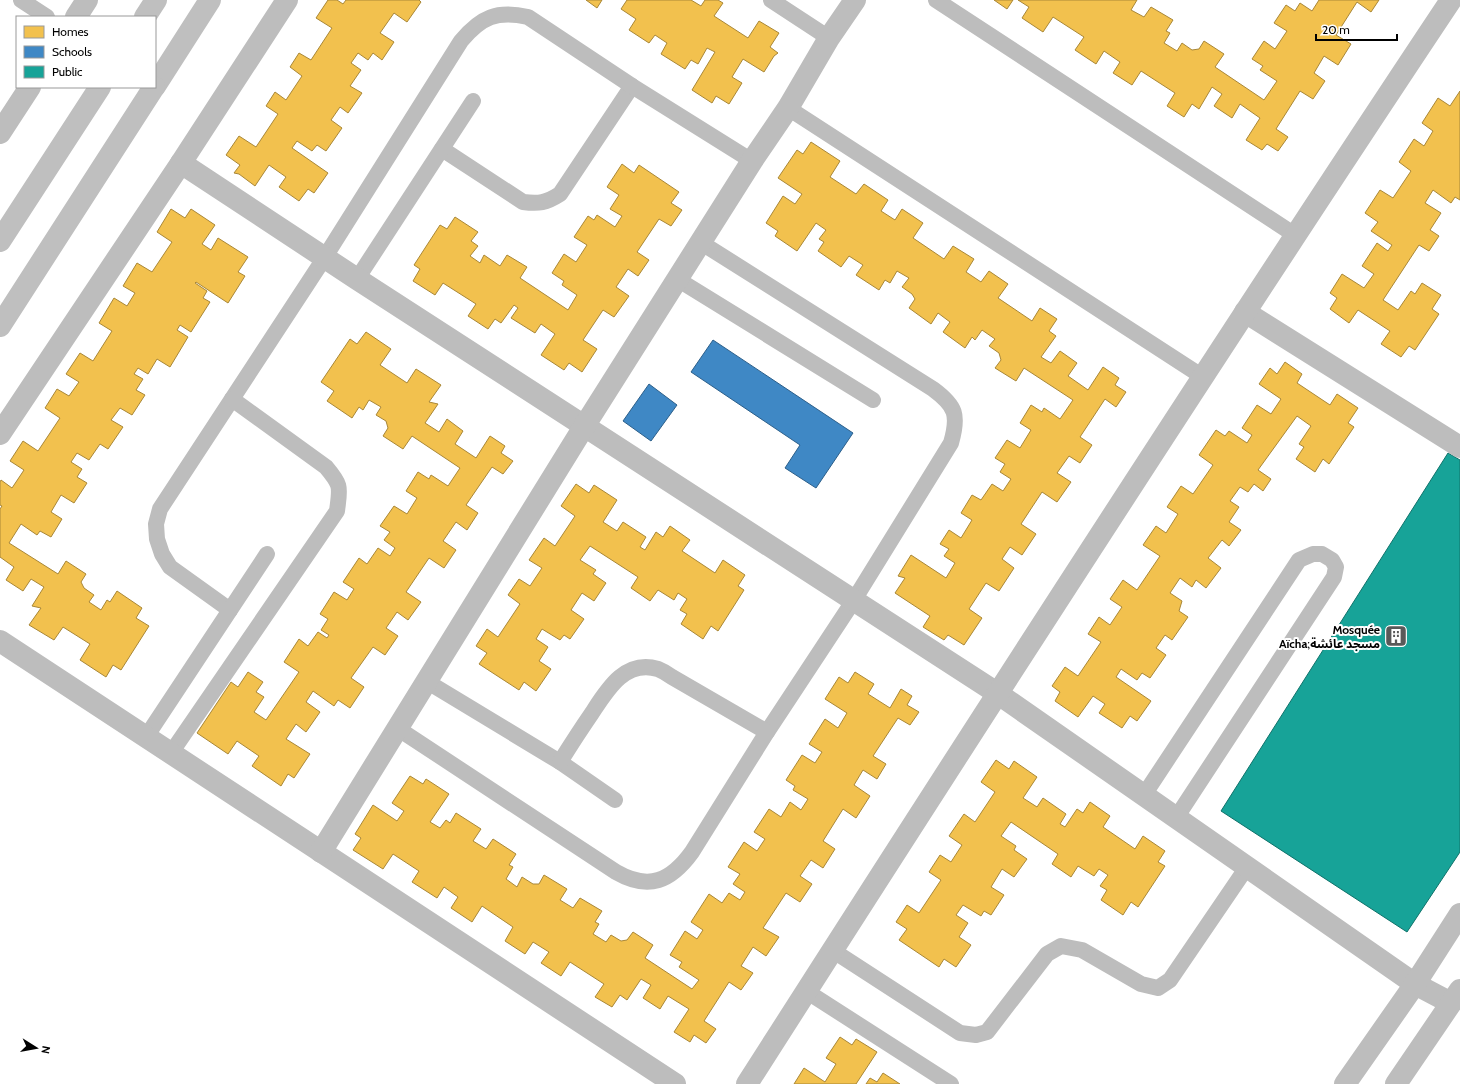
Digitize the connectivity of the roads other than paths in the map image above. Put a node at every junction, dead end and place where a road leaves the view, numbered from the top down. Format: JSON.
{"nodes":[{"id":1,"x":21,"y":0,"type":"edge"},
{"id":2,"x":87,"y":0,"type":"edge"},
{"id":3,"x":156,"y":0,"type":"edge"},
{"id":4,"x":210,"y":0,"type":"edge"},
{"id":5,"x":286,"y":0,"type":"edge"},
{"id":6,"x":771,"y":0,"type":"edge"},
{"id":7,"x":855,"y":0,"type":"edge"},
{"id":8,"x":936,"y":0,"type":"edge"},
{"id":9,"x":1451,"y":0,"type":"edge"},
{"id":10,"x":45,"y":16,"type":"edge"},
{"id":11,"x":77,"y":16,"type":"edge"},
{"id":12,"x":146,"y":16,"type":"edge"},
{"id":13,"x":829,"y":38,"type":"junction"},
{"id":14,"x":156,"y":83,"type":"edge"},
{"id":15,"x":632,"y":86,"type":"junction"},
{"id":16,"x":29,"y":88,"type":"edge"},
{"id":17,"x":99,"y":88,"type":"edge"},
{"id":18,"x":153,"y":88,"type":"edge"},
{"id":19,"x":473,"y":101,"type":"dead end"},
{"id":20,"x":788,"y":108,"type":"junction"},
{"id":21,"x":0,"y":133,"type":"edge"},
{"id":22,"x":442,"y":149,"type":"junction"},
{"id":23,"x":752,"y":161,"type":"junction"},
{"id":24,"x":181,"y":164,"type":"junction"},
{"id":25,"x":1295,"y":235,"type":"junction"},
{"id":26,"x":0,"y":241,"type":"edge"},
{"id":27,"x":700,"y":242,"type":"junction"},
{"id":28,"x":324,"y":257,"type":"junction"},
{"id":29,"x":357,"y":279,"type":"junction"},
{"id":30,"x":677,"y":279,"type":"junction"},
{"id":31,"x":1244,"y":312,"type":"junction"},
{"id":32,"x":0,"y":326,"type":"edge"},
{"id":33,"x":1203,"y":377,"type":"junction"},
{"id":34,"x":232,"y":399,"type":"junction"},
{"id":35,"x":873,"y":400,"type":"dead end"},
{"id":36,"x":585,"y":425,"type":"junction"},
{"id":37,"x":0,"y":434,"type":"edge"},
{"id":38,"x":1460,"y":447,"type":"edge"},
{"id":39,"x":267,"y":554,"type":"dead end"},
{"id":40,"x":854,"y":600,"type":"junction"},
{"id":41,"x":230,"y":610,"type":"junction"},
{"id":42,"x":0,"y":641,"type":"edge"},
{"id":43,"x":426,"y":681,"type":"junction"},
{"id":44,"x":997,"y":693,"type":"junction"},
{"id":45,"x":397,"y":728,"type":"junction"},
{"id":46,"x":767,"y":732,"type":"junction"},
{"id":47,"x":146,"y":737,"type":"junction"},
{"id":48,"x":171,"y":753,"type":"junction"},
{"id":49,"x":560,"y":762,"type":"junction"},
{"id":50,"x":1144,"y":795,"type":"junction"},
{"id":51,"x":615,"y":800,"type":"dead end"},
{"id":52,"x":1176,"y":818,"type":"junction"},
{"id":53,"x":321,"y":852,"type":"junction"},
{"id":54,"x":1247,"y":867,"type":"junction"},
{"id":55,"x":1460,"y":914,"type":"edge"},
{"id":56,"x":832,"y":950,"type":"junction"},
{"id":57,"x":1415,"y":984,"type":"junction"},
{"id":58,"x":806,"y":991,"type":"junction"},
{"id":59,"x":1456,"y":996,"type":"edge"},
{"id":60,"x":675,"y":1084,"type":"edge"},
{"id":61,"x":747,"y":1084,"type":"edge"},
{"id":62,"x":951,"y":1084,"type":"edge"},
{"id":63,"x":1345,"y":1084,"type":"edge"},
{"id":64,"x":1396,"y":1084,"type":"edge"}],
"edges":[{"from":1,"to":10,"type":"lane"},
{"from":2,"to":11,"type":"street"},
{"from":3,"to":12,"type":"street"},
{"from":4,"to":14,"type":"street"},
{"from":5,"to":24,"type":"street"},
{"from":6,"to":13,"type":"lane"},
{"from":7,"to":13,"type":"street"},
{"from":8,"to":25,"type":"lane"},
{"from":9,"to":25,"type":"street"},
{"from":13,"to":20,"type":"street"},
{"from":15,"to":22,"type":"lane"},
{"from":15,"to":23,"type":"lane"},
{"from":15,"to":28,"type":"lane"},
{"from":16,"to":21,"type":"street"},
{"from":17,"to":26,"type":"street"},
{"from":18,"to":32,"type":"street"},
{"from":19,"to":22,"type":"lane"},
{"from":20,"to":23,"type":"street"},
{"from":20,"to":33,"type":"lane"},
{"from":22,"to":29,"type":"lane"},
{"from":23,"to":27,"type":"street"},
{"from":24,"to":28,"type":"street"},
{"from":24,"to":37,"type":"street"},
{"from":25,"to":31,"type":"street"},
{"from":27,"to":30,"type":"street"},
{"from":27,"to":40,"type":"lane"},
{"from":28,"to":29,"type":"street"},
{"from":28,"to":34,"type":"lane"},
{"from":29,"to":36,"type":"street"},
{"from":30,"to":35,"type":"lane"},
{"from":30,"to":36,"type":"street"},
{"from":31,"to":33,"type":"street"},
{"from":31,"to":38,"type":"street"},
{"from":33,"to":44,"type":"street"},
{"from":34,"to":41,"type":"lane"},
{"from":34,"to":48,"type":"lane"},
{"from":36,"to":40,"type":"street"},
{"from":36,"to":43,"type":"street"},
{"from":39,"to":41,"type":"lane"},
{"from":40,"to":44,"type":"street"},
{"from":40,"to":46,"type":"lane"},
{"from":41,"to":47,"type":"lane"},
{"from":42,"to":47,"type":"street"},
{"from":43,"to":45,"type":"street"},
{"from":43,"to":49,"type":"lane"},
{"from":44,"to":50,"type":"street"},
{"from":44,"to":56,"type":"street"},
{"from":45,"to":46,"type":"lane"},
{"from":45,"to":53,"type":"street"},
{"from":46,"to":49,"type":"lane"},
{"from":47,"to":48,"type":"street"},
{"from":48,"to":53,"type":"street"},
{"from":49,"to":51,"type":"lane"},
{"from":50,"to":52,"type":"street"},
{"from":50,"to":52,"type":"lane"},
{"from":52,"to":54,"type":"street"},
{"from":53,"to":60,"type":"street"},
{"from":54,"to":56,"type":"lane"},
{"from":54,"to":57,"type":"street"},
{"from":55,"to":57,"type":"street"},
{"from":56,"to":58,"type":"street"},
{"from":57,"to":59,"type":"street"},
{"from":57,"to":63,"type":"street"},
{"from":58,"to":61,"type":"street"},
{"from":58,"to":62,"type":"lane"},
{"from":59,"to":64,"type":"street"}]}
